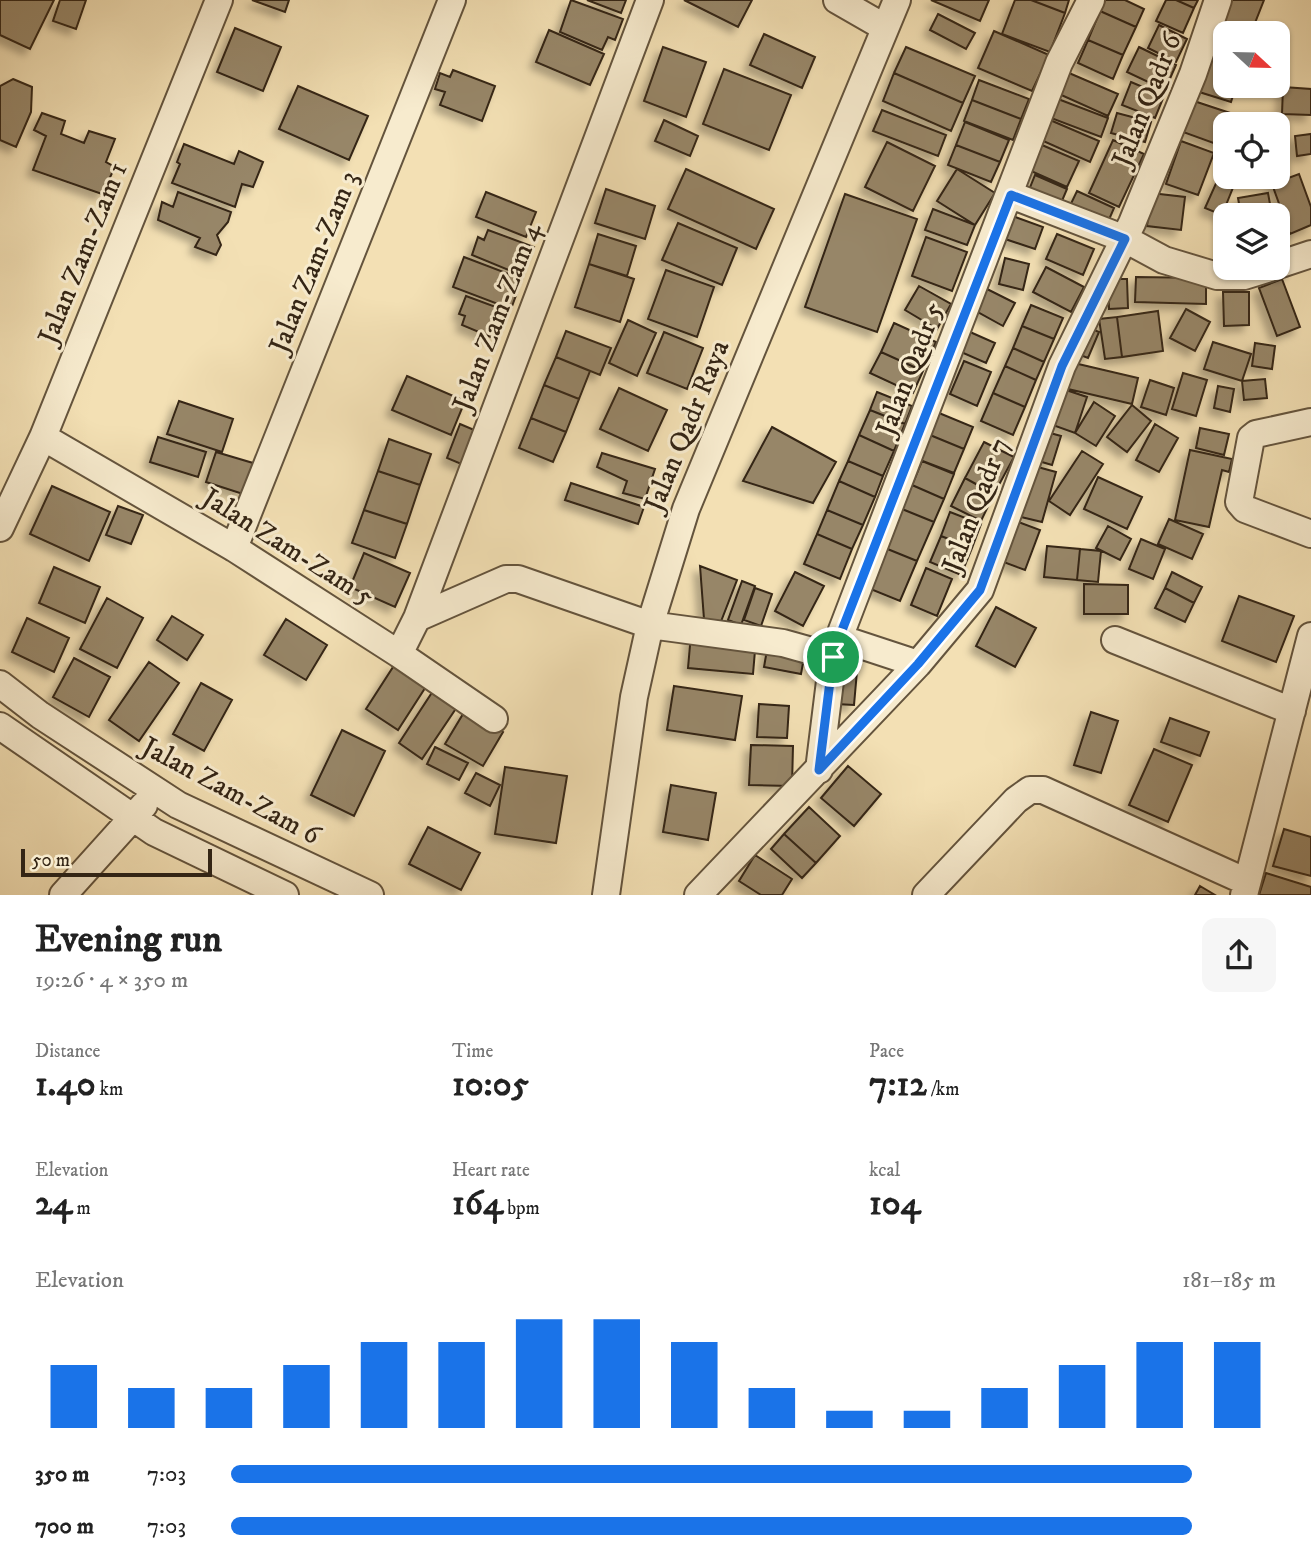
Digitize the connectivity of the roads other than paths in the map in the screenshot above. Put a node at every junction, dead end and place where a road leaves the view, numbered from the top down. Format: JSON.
{"nodes":[{"id":1,"x":219,"y":0,"type":"edge"},
{"id":2,"x":452,"y":0,"type":"edge"},
{"id":3,"x":650,"y":0,"type":"edge"},
{"id":4,"x":838,"y":0,"type":"edge"},
{"id":5,"x":897,"y":0,"type":"edge"},
{"id":6,"x":1090,"y":0,"type":"edge"},
{"id":7,"x":1218,"y":0,"type":"edge"},
{"id":8,"x":884,"y":27,"type":"junction"},
{"id":9,"x":1011,"y":195,"type":"junction"},
{"id":10,"x":1128,"y":231,"type":"junction"},
{"id":11,"x":1311,"y":254,"type":"edge"},
{"id":12,"x":1290,"y":261,"type":"edge"},
{"id":13,"x":1213,"y":275,"type":"edge"},
{"id":14,"x":1311,"y":422,"type":"edge"},
{"id":15,"x":43,"y":437,"type":"junction"},
{"id":16,"x":0,"y":528,"type":"edge"},
{"id":17,"x":1311,"y":534,"type":"edge"},
{"id":18,"x":234,"y":548,"type":"junction"},
{"id":19,"x":417,"y":618,"type":"junction"},
{"id":20,"x":650,"y":625,"type":"junction"},
{"id":21,"x":1311,"y":636,"type":"edge"},
{"id":22,"x":1115,"y":640,"type":"dead end"},
{"id":23,"x":836,"y":648,"type":"junction"},
{"id":24,"x":399,"y":654,"type":"junction"},
{"id":25,"x":918,"y":664,"type":"junction"},
{"id":26,"x":0,"y":684,"type":"edge"},
{"id":27,"x":1292,"y":711,"type":"junction"},
{"id":28,"x":494,"y":719,"type":"dead end"},
{"id":29,"x":0,"y":726,"type":"edge"},
{"id":30,"x":819,"y":770,"type":"junction"},
{"id":31,"x":154,"y":790,"type":"junction"},
{"id":32,"x":132,"y":819,"type":"junction"},
{"id":33,"x":1246,"y":888,"type":"edge"},
{"id":34,"x":63,"y":895,"type":"edge"},
{"id":35,"x":285,"y":895,"type":"edge"},
{"id":36,"x":370,"y":895,"type":"edge"},
{"id":37,"x":606,"y":895,"type":"edge"},
{"id":38,"x":698,"y":895,"type":"edge"},
{"id":39,"x":926,"y":895,"type":"edge"}],
"edges":[{"from":1,"to":15,"type":"street","name":"Jalan Zam-Zam 1"},
{"from":2,"to":18,"type":"street","name":"Jalan Zam-Zam 3"},
{"from":3,"to":19,"type":"street","name":"Jalan Zam-Zam 4"},
{"from":4,"to":8,"type":"street"},
{"from":5,"to":8,"type":"street","name":"Jalan Qadr Raya"},
{"from":6,"to":9,"type":"street","name":"Jalan Qadr 5"},
{"from":7,"to":10,"type":"street","name":"Jalan Qadr 6"},
{"from":8,"to":20,"type":"street","name":"Jalan Qadr Raya"},
{"from":9,"to":10,"type":"street"},
{"from":9,"to":23,"type":"street","name":"Jalan Qadr 5"},
{"from":10,"to":13,"type":"street"},
{"from":10,"to":25,"type":"street","name":"Jalan Qadr 7"},
{"from":11,"to":12,"type":"street"},
{"from":14,"to":17,"type":"street"},
{"from":15,"to":16,"type":"street","name":"Jalan Zam-Zam 1"},
{"from":15,"to":18,"type":"street","name":"Jalan Zam-Zam 5"},
{"from":18,"to":24,"type":"street","name":"Jalan Zam-Zam 5"},
{"from":19,"to":20,"type":"street"},
{"from":19,"to":24,"type":"street","name":"Jalan Zam-Zam 4"},
{"from":20,"to":23,"type":"street"},
{"from":20,"to":37,"type":"street","name":"Jalan Qadr Raya"},
{"from":21,"to":27,"type":"street"},
{"from":22,"to":27,"type":"street"},
{"from":23,"to":25,"type":"street"},
{"from":23,"to":30,"type":"street","name":"Jalan Qadr 5"},
{"from":24,"to":28,"type":"street","name":"Jalan Zam-Zam 5"},
{"from":25,"to":30,"type":"street","name":"Jalan Qadr 7"},
{"from":26,"to":31,"type":"street","name":"Jalan Zam-Zam 6"},
{"from":27,"to":33,"type":"street"},
{"from":29,"to":32,"type":"street"},
{"from":30,"to":38,"type":"street","name":"Jalan Qadr 7"},
{"from":31,"to":32,"type":"street"},
{"from":31,"to":36,"type":"street","name":"Jalan Zam-Zam 6"},
{"from":32,"to":34,"type":"street"},
{"from":32,"to":35,"type":"street"},
{"from":33,"to":39,"type":"street"}]}
